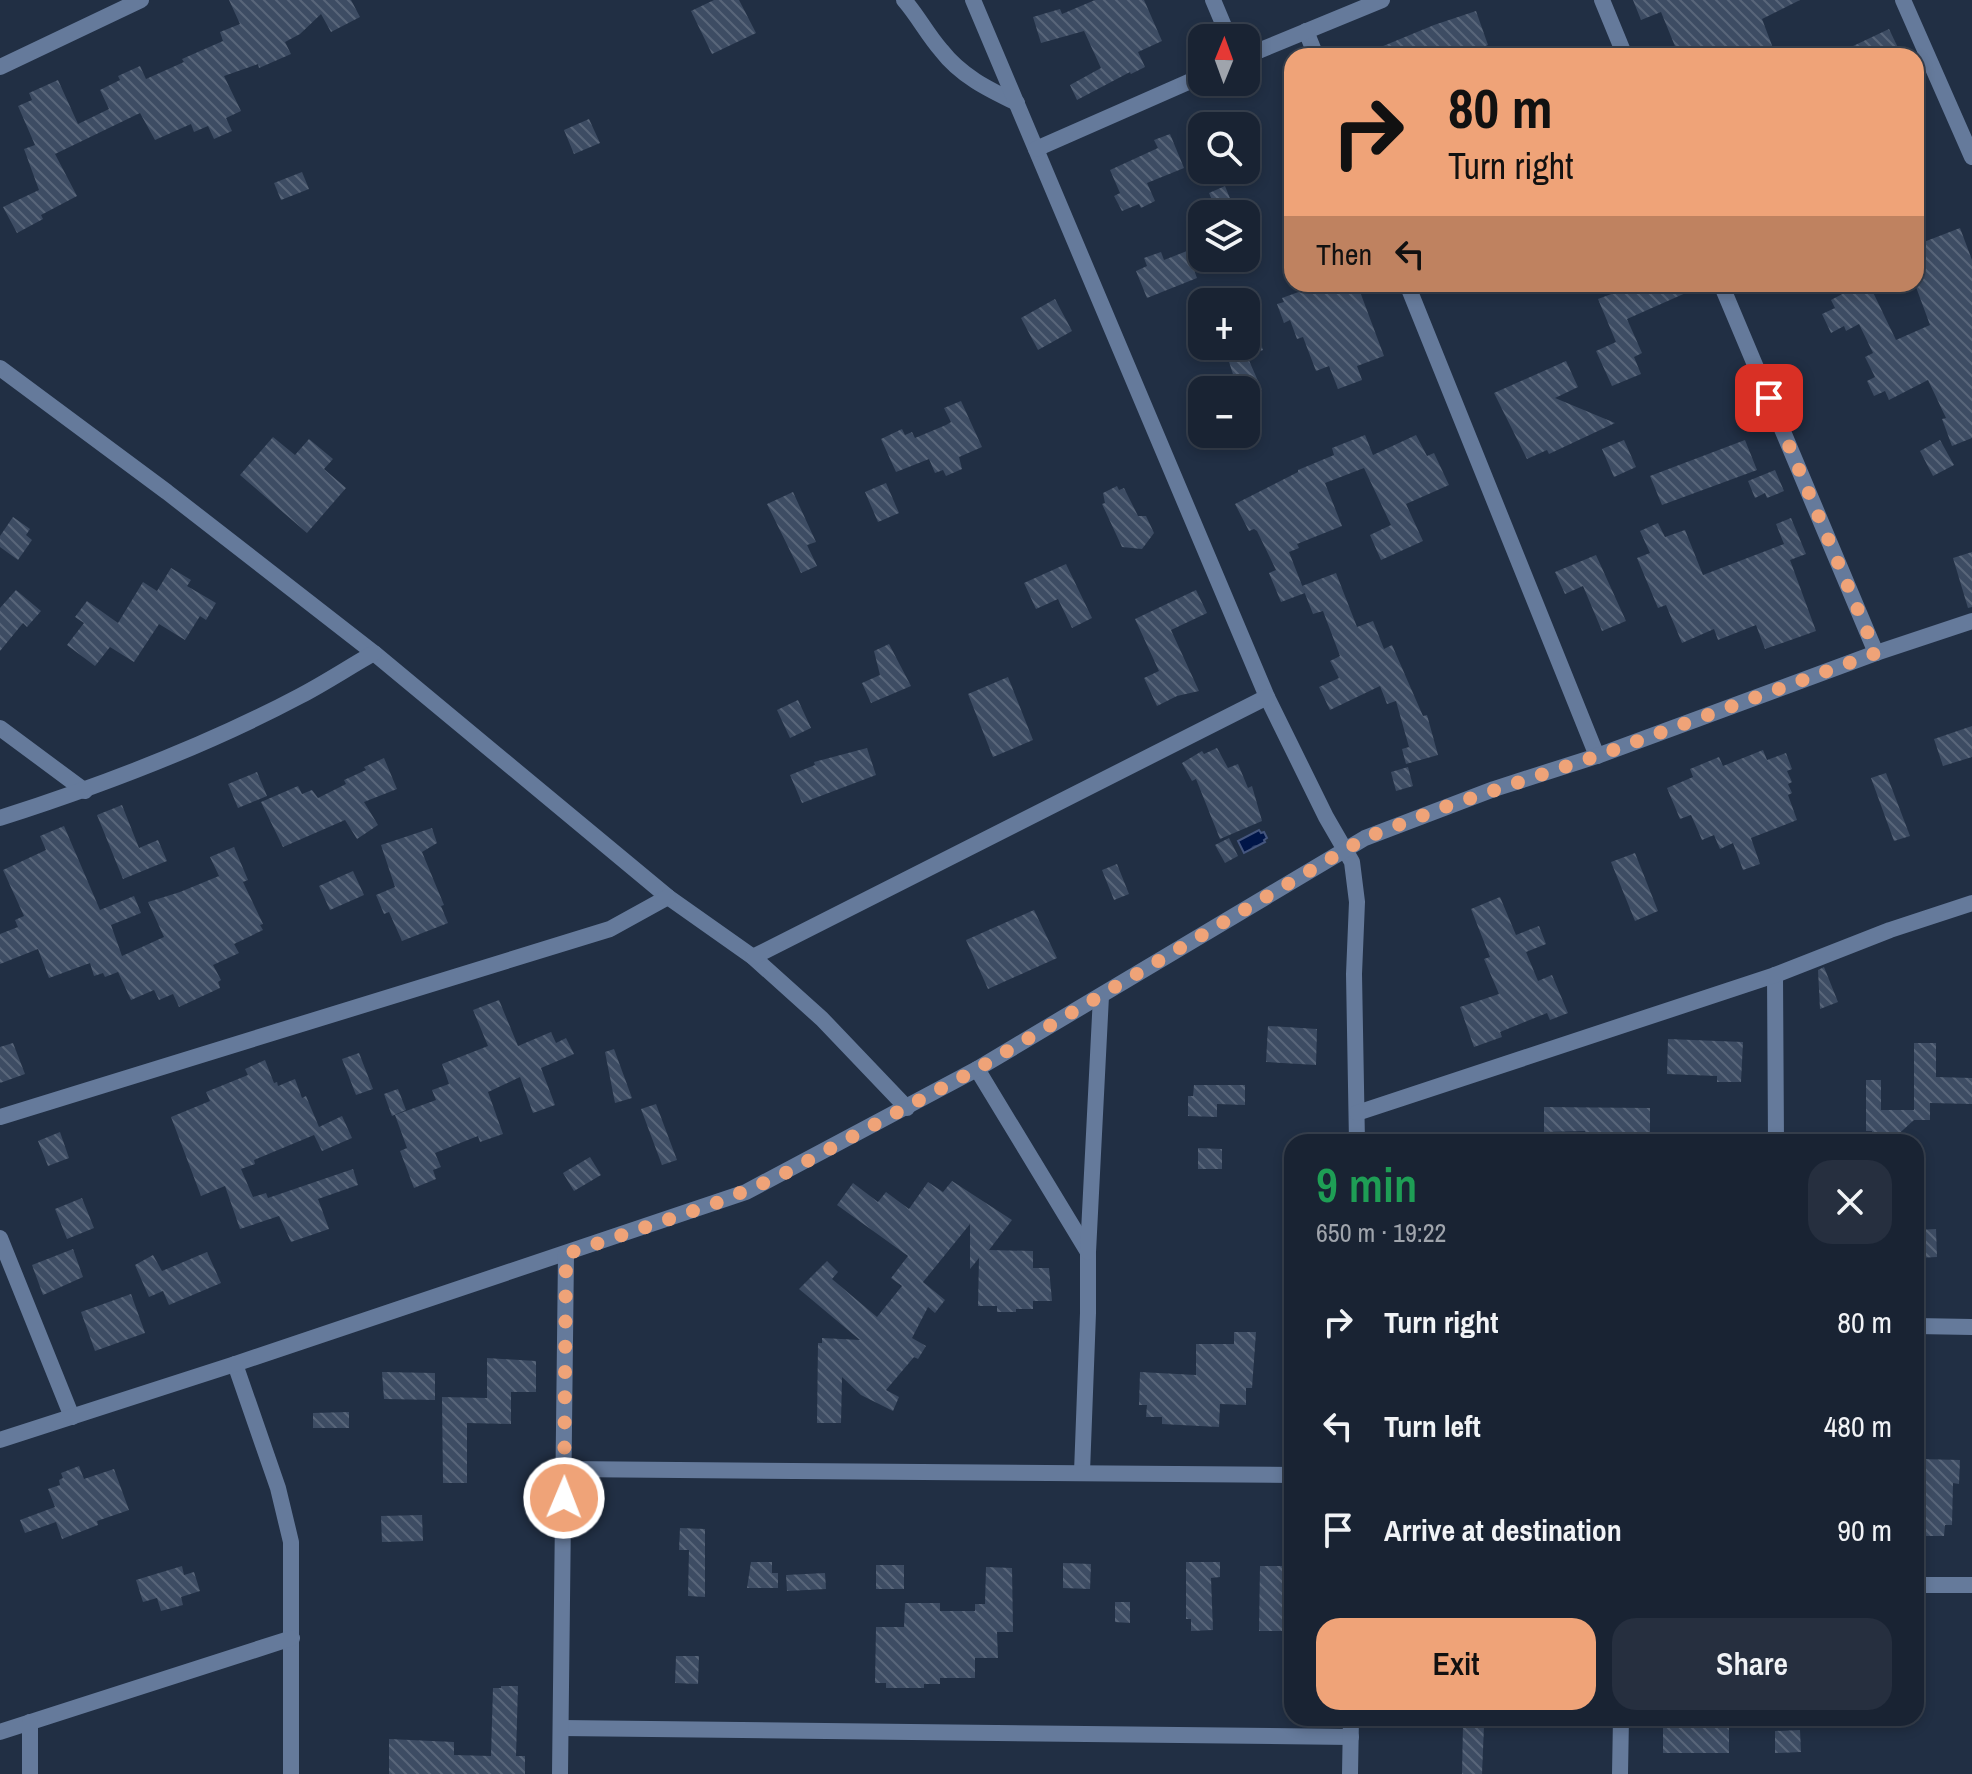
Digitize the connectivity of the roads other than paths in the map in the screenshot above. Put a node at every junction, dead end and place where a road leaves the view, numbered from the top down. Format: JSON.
{"nodes":[{"id":1,"x":141,"y":0,"type":"edge"},
{"id":2,"x":904,"y":0,"type":"edge"},
{"id":3,"x":973,"y":0,"type":"edge"},
{"id":4,"x":1213,"y":0,"type":"edge"},
{"id":5,"x":1382,"y":0,"type":"edge"},
{"id":6,"x":1602,"y":0,"type":"edge"},
{"id":7,"x":1903,"y":0,"type":"edge"},
{"id":8,"x":1223,"y":24,"type":"edge"},
{"id":9,"x":1306,"y":31,"type":"junction"},
{"id":10,"x":1313,"y":48,"type":"edge"},
{"id":11,"x":1622,"y":48,"type":"edge"},
{"id":12,"x":1260,"y":50,"type":"edge"},
{"id":13,"x":0,"y":67,"type":"edge"},
{"id":14,"x":1188,"y":82,"type":"edge"},
{"id":15,"x":1017,"y":103,"type":"junction"},
{"id":16,"x":1036,"y":149,"type":"junction"},
{"id":17,"x":1972,"y":157,"type":"edge"},
{"id":18,"x":1410,"y":292,"type":"edge"},
{"id":19,"x":1724,"y":292,"type":"edge"},
{"id":20,"x":0,"y":368,"type":"edge"},
{"id":21,"x":1972,"y":621,"type":"edge"},
{"id":22,"x":374,"y":653,"type":"junction"},
{"id":23,"x":1876,"y":653,"type":"junction"},
{"id":24,"x":1267,"y":697,"type":"junction"},
{"id":25,"x":0,"y":728,"type":"edge"},
{"id":26,"x":1597,"y":756,"type":"junction"},
{"id":27,"x":85,"y":791,"type":"junction"},
{"id":28,"x":0,"y":818,"type":"edge"},
{"id":29,"x":1345,"y":848,"type":"junction"},
{"id":30,"x":668,"y":897,"type":"junction"},
{"id":31,"x":1972,"y":903,"type":"edge"},
{"id":32,"x":753,"y":957,"type":"junction"},
{"id":33,"x":1775,"y":975,"type":"junction"},
{"id":34,"x":1101,"y":996,"type":"junction"},
{"id":35,"x":977,"y":1069,"type":"junction"},
{"id":36,"x":907,"y":1108,"type":"junction"},
{"id":37,"x":1357,"y":1113,"type":"junction"},
{"id":38,"x":0,"y":1117,"type":"edge"},
{"id":39,"x":1357,"y":1134,"type":"edge"},
{"id":40,"x":1776,"y":1134,"type":"edge"},
{"id":41,"x":0,"y":1238,"type":"edge"},
{"id":42,"x":1088,"y":1252,"type":"junction"},
{"id":43,"x":566,"y":1254,"type":"junction"},
{"id":44,"x":1924,"y":1326,"type":"edge"},
{"id":45,"x":1972,"y":1327,"type":"edge"},
{"id":46,"x":235,"y":1364,"type":"junction"},
{"id":47,"x":72,"y":1417,"type":"junction"},
{"id":48,"x":0,"y":1440,"type":"edge"},
{"id":49,"x":564,"y":1469,"type":"junction"},
{"id":50,"x":1082,"y":1472,"type":"junction"},
{"id":51,"x":1284,"y":1475,"type":"edge"},
{"id":52,"x":1924,"y":1585,"type":"edge"},
{"id":53,"x":1972,"y":1585,"type":"edge"},
{"id":54,"x":292,"y":1638,"type":"junction"},
{"id":55,"x":30,"y":1722,"type":"junction"},
{"id":56,"x":1351,"y":1726,"type":"edge"},
{"id":57,"x":1621,"y":1726,"type":"edge"},
{"id":58,"x":561,"y":1728,"type":"junction"},
{"id":59,"x":0,"y":1732,"type":"edge"},
{"id":60,"x":1351,"y":1737,"type":"junction"},
{"id":61,"x":30,"y":1774,"type":"edge"},
{"id":62,"x":291,"y":1774,"type":"edge"},
{"id":63,"x":560,"y":1774,"type":"edge"},
{"id":64,"x":1350,"y":1774,"type":"edge"},
{"id":65,"x":1620,"y":1774,"type":"edge"}],
"edges":[{"from":1,"to":13,"type":"street"},
{"from":2,"to":15,"type":"street"},
{"from":3,"to":15,"type":"street"},
{"from":4,"to":8,"type":"street"},
{"from":5,"to":9,"type":"street"},
{"from":6,"to":11,"type":"street"},
{"from":7,"to":17,"type":"street"},
{"from":9,"to":10,"type":"street"},
{"from":9,"to":12,"type":"street"},
{"from":14,"to":16,"type":"street"},
{"from":15,"to":16,"type":"street"},
{"from":16,"to":24,"type":"street"},
{"from":18,"to":26,"type":"street"},
{"from":19,"to":23,"type":"street"},
{"from":20,"to":22,"type":"street"},
{"from":21,"to":23,"type":"street"},
{"from":22,"to":27,"type":"street"},
{"from":22,"to":30,"type":"street"},
{"from":23,"to":26,"type":"street"},
{"from":24,"to":29,"type":"street"},
{"from":24,"to":32,"type":"street"},
{"from":25,"to":27,"type":"street"},
{"from":26,"to":29,"type":"street"},
{"from":27,"to":28,"type":"street"},
{"from":29,"to":34,"type":"street"},
{"from":29,"to":37,"type":"street"},
{"from":30,"to":32,"type":"street"},
{"from":30,"to":38,"type":"street"},
{"from":31,"to":33,"type":"street"},
{"from":32,"to":36,"type":"street"},
{"from":33,"to":37,"type":"street"},
{"from":33,"to":40,"type":"street"},
{"from":34,"to":35,"type":"street"},
{"from":34,"to":42,"type":"street"},
{"from":35,"to":36,"type":"street"},
{"from":35,"to":42,"type":"street"},
{"from":36,"to":43,"type":"street"},
{"from":37,"to":39,"type":"street"},
{"from":41,"to":47,"type":"street"},
{"from":42,"to":50,"type":"street"},
{"from":43,"to":46,"type":"street"},
{"from":43,"to":49,"type":"street"},
{"from":44,"to":45,"type":"street"},
{"from":46,"to":47,"type":"street"},
{"from":46,"to":54,"type":"street"},
{"from":47,"to":48,"type":"street"},
{"from":49,"to":50,"type":"street"},
{"from":49,"to":58,"type":"street"},
{"from":50,"to":51,"type":"street"},
{"from":52,"to":53,"type":"street"},
{"from":54,"to":55,"type":"street"},
{"from":54,"to":62,"type":"street"},
{"from":55,"to":59,"type":"street"},
{"from":55,"to":61,"type":"street"},
{"from":56,"to":60,"type":"street"},
{"from":57,"to":65,"type":"street"},
{"from":58,"to":60,"type":"street"},
{"from":58,"to":63,"type":"street"},
{"from":60,"to":64,"type":"street"}]}
